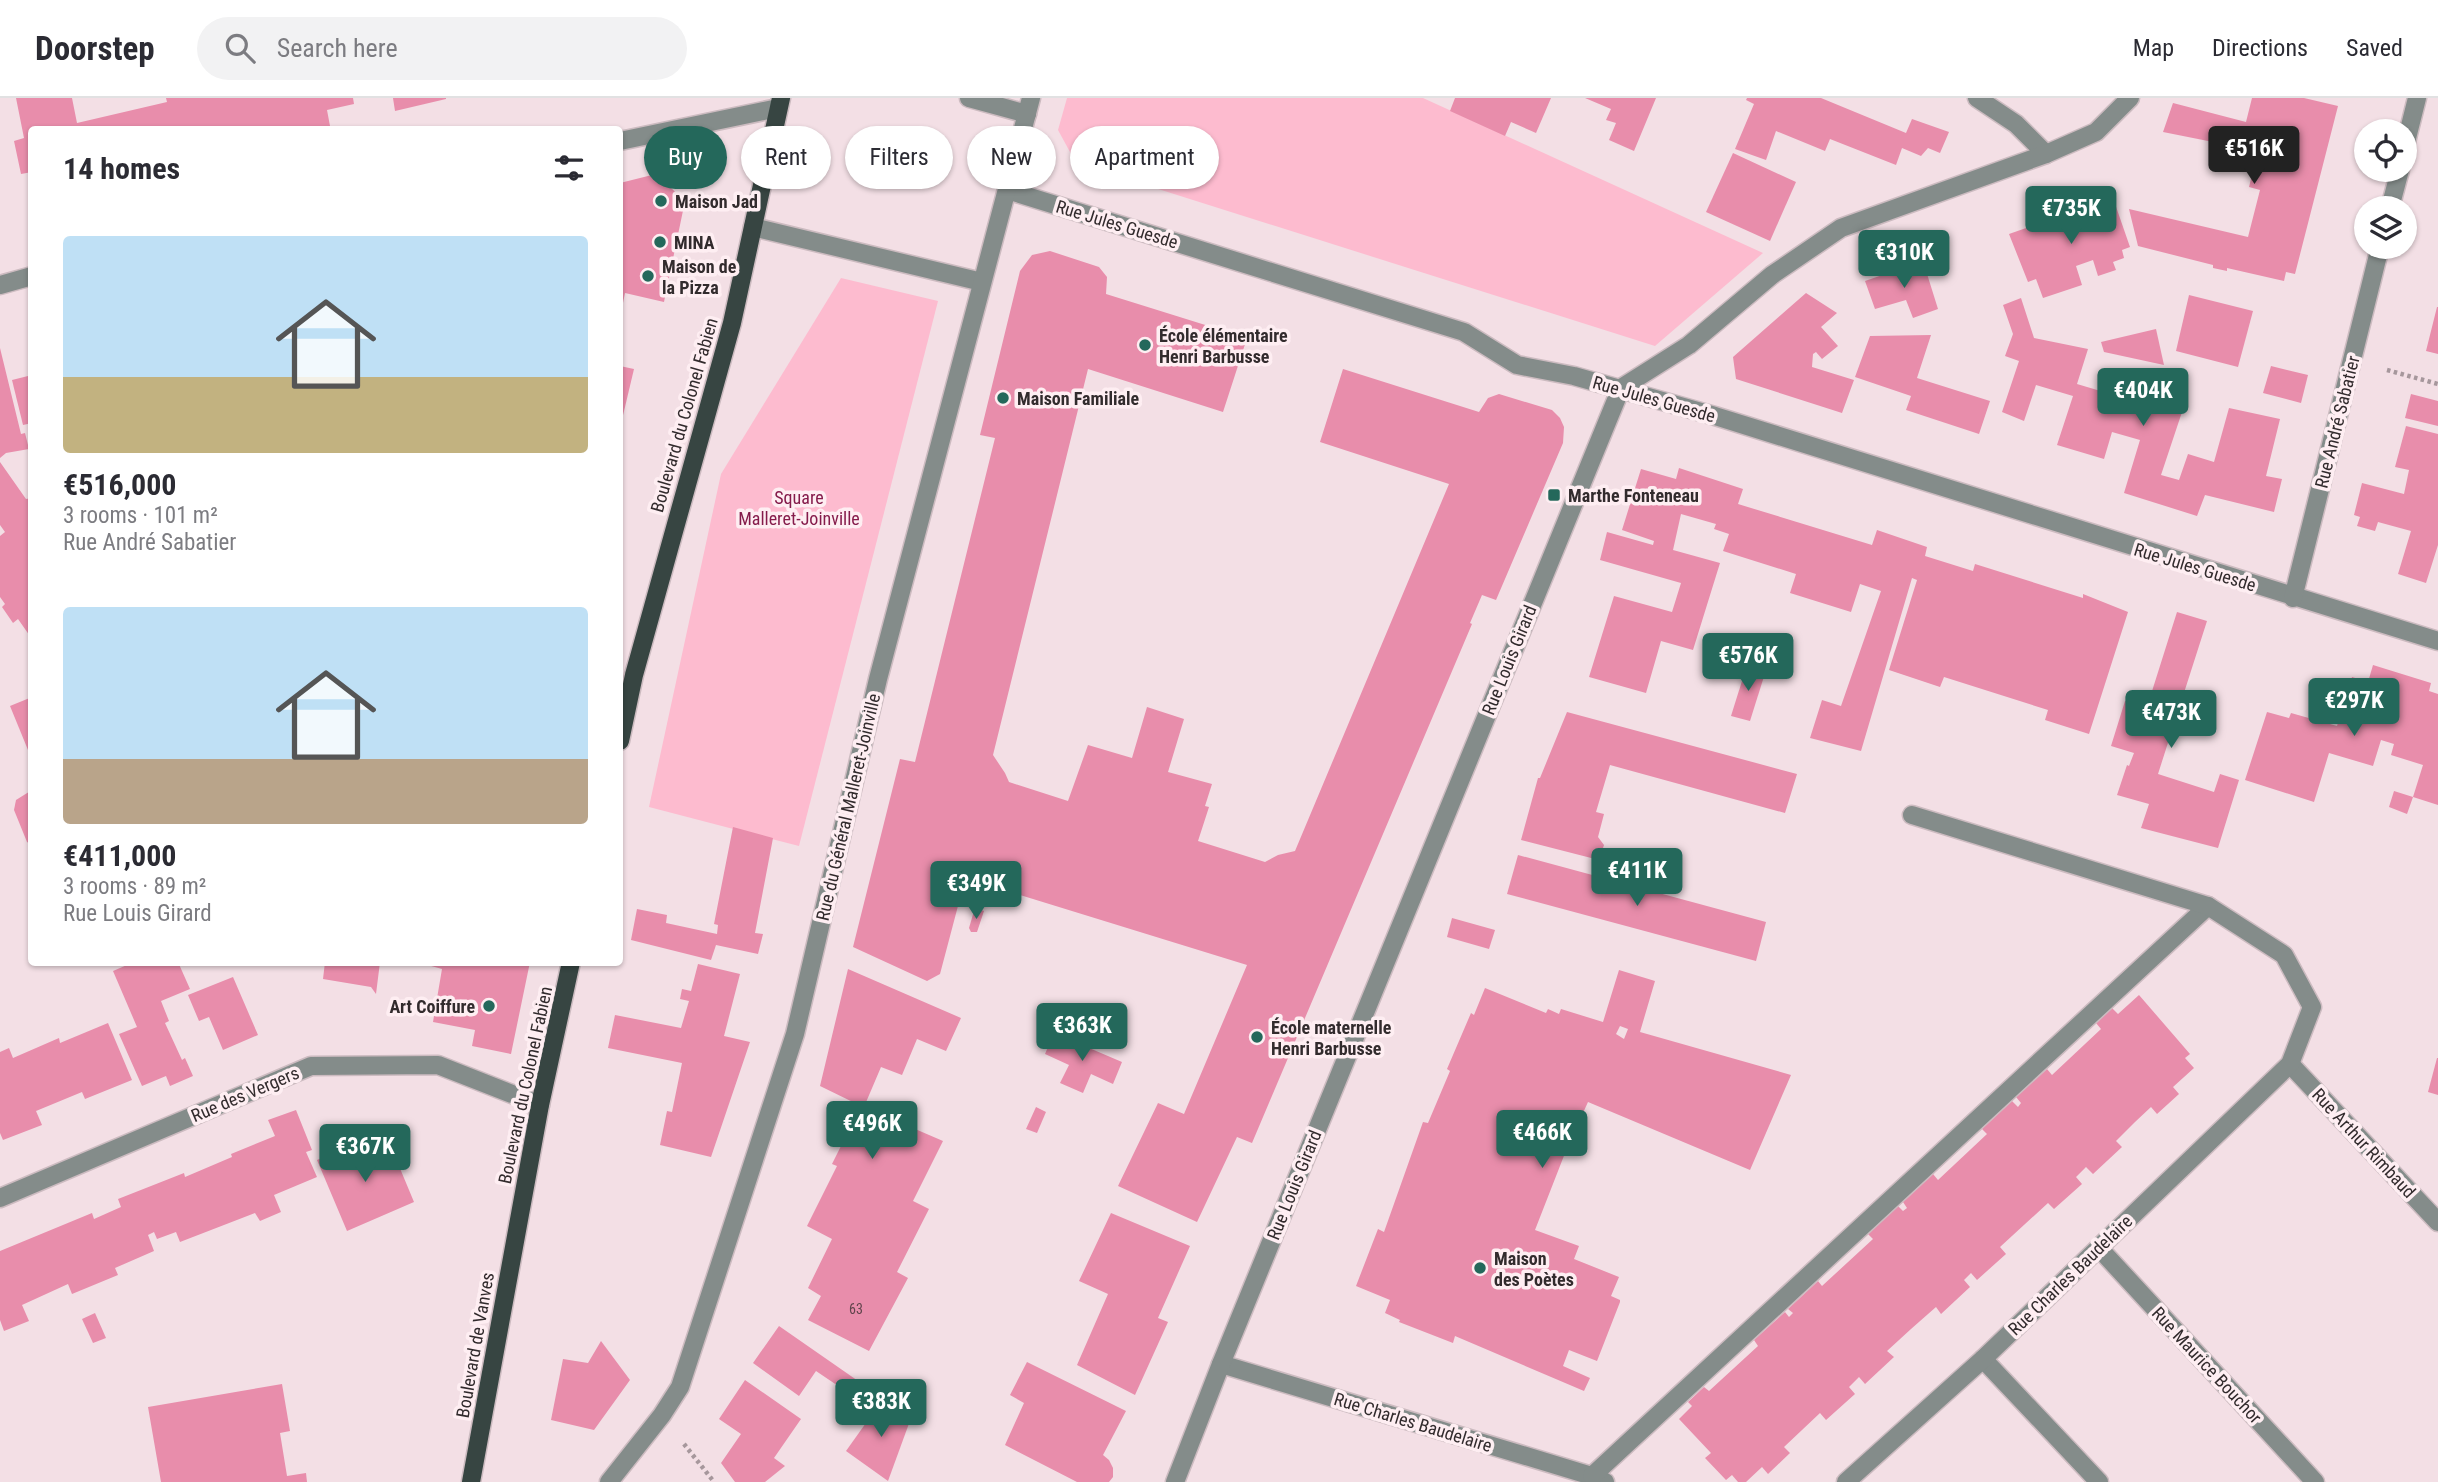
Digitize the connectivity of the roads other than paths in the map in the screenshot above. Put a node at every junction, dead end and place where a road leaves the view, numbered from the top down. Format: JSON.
{"nodes":[{"id":1,"x":970,"y":98,"type":"edge"},
{"id":2,"x":1977,"y":98,"type":"edge"},
{"id":3,"x":2130,"y":98,"type":"edge"},
{"id":4,"x":2417,"y":98,"type":"edge"},
{"id":5,"x":779,"y":103,"type":"edge"},
{"id":6,"x":1029,"y":106,"type":"edge"},
{"id":7,"x":2412,"y":119,"type":"edge"},
{"id":8,"x":623,"y":140,"type":"edge"},
{"id":9,"x":2046,"y":153,"type":"junction"},
{"id":10,"x":1007,"y":190,"type":"junction"},
{"id":11,"x":753,"y":226,"type":"junction"},
{"id":12,"x":2377,"y":259,"type":"edge"},
{"id":13,"x":28,"y":277,"type":"edge"},
{"id":14,"x":982,"y":282,"type":"junction"},
{"id":15,"x":0,"y":285,"type":"edge"},
{"id":16,"x":1621,"y":388,"type":"junction"},
{"id":17,"x":2293,"y":598,"type":"junction"},
{"id":18,"x":2438,"y":641,"type":"edge"},
{"id":19,"x":623,"y":727,"type":"edge"},
{"id":20,"x":1912,"y":815,"type":"dead end"},
{"id":21,"x":2208,"y":906,"type":"junction"},
{"id":22,"x":570,"y":966,"type":"edge"},
{"id":23,"x":2290,"y":1064,"type":"junction"},
{"id":24,"x":540,"y":1105,"type":"junction"},
{"id":25,"x":0,"y":1198,"type":"edge"},
{"id":26,"x":520,"y":1216,"type":"joint"},
{"id":27,"x":2438,"y":1222,"type":"edge"},
{"id":28,"x":2099,"y":1248,"type":"junction"},
{"id":29,"x":1983,"y":1359,"type":"junction"},
{"id":30,"x":1221,"y":1364,"type":"junction"},
{"id":31,"x":1598,"y":1479,"type":"edge"},
{"id":32,"x":471,"y":1482,"type":"edge"},
{"id":33,"x":609,"y":1482,"type":"edge"},
{"id":34,"x":1175,"y":1482,"type":"edge"},
{"id":35,"x":1846,"y":1482,"type":"edge"},
{"id":36,"x":2099,"y":1482,"type":"edge"},
{"id":37,"x":2315,"y":1482,"type":"edge"}],
"edges":[{"from":1,"to":6,"type":"street"},
{"from":2,"to":9,"type":"street"},
{"from":3,"to":9,"type":"street"},
{"from":4,"to":7,"type":"street"},
{"from":5,"to":8,"type":"street"},
{"from":5,"to":11,"type":"main road","name":"Boulevard du Colonel Fabien"},
{"from":6,"to":10,"type":"street"},
{"from":9,"to":16,"type":"street"},
{"from":10,"to":14,"type":"street","name":"Rue du Général Malleret-Joinville"},
{"from":10,"to":16,"type":"street","name":"Rue Jules Guesde"},
{"from":11,"to":14,"type":"street"},
{"from":11,"to":19,"type":"main road","name":"Boulevard du Colonel Fabien"},
{"from":12,"to":17,"type":"street","name":"Rue André Sabatier"},
{"from":13,"to":15,"type":"street"},
{"from":14,"to":33,"type":"street","name":"Rue du Général Malleret-Joinville"},
{"from":16,"to":17,"type":"street","name":"Rue Jules Guesde"},
{"from":16,"to":30,"type":"street","name":"Rue Louis Girard"},
{"from":17,"to":18,"type":"street","name":"Rue Jules Guesde"},
{"from":20,"to":21,"type":"street"},
{"from":21,"to":23,"type":"street"},
{"from":21,"to":31,"type":"street"},
{"from":22,"to":24,"type":"main road","name":"Boulevard du Colonel Fabien"},
{"from":23,"to":27,"type":"street","name":"Rue Arthur Rimbaud"},
{"from":23,"to":28,"type":"street","name":"Rue Charles Baudelaire"},
{"from":24,"to":25,"type":"street","name":"Rue des Vergers"},
{"from":24,"to":26,"type":"main road","name":"Boulevard du Colonel Fabien"},
{"from":26,"to":32,"type":"main road","name":"Boulevard de Vanves"},
{"from":28,"to":29,"type":"street","name":"Rue Charles Baudelaire"},
{"from":28,"to":37,"type":"street","name":"Rue Maurice Bouchor"},
{"from":29,"to":35,"type":"street","name":"Rue Charles Baudelaire"},
{"from":29,"to":36,"type":"street"},
{"from":30,"to":31,"type":"street","name":"Rue Charles Baudelaire"},
{"from":30,"to":34,"type":"street","name":"Rue Louis Girard"}]}
